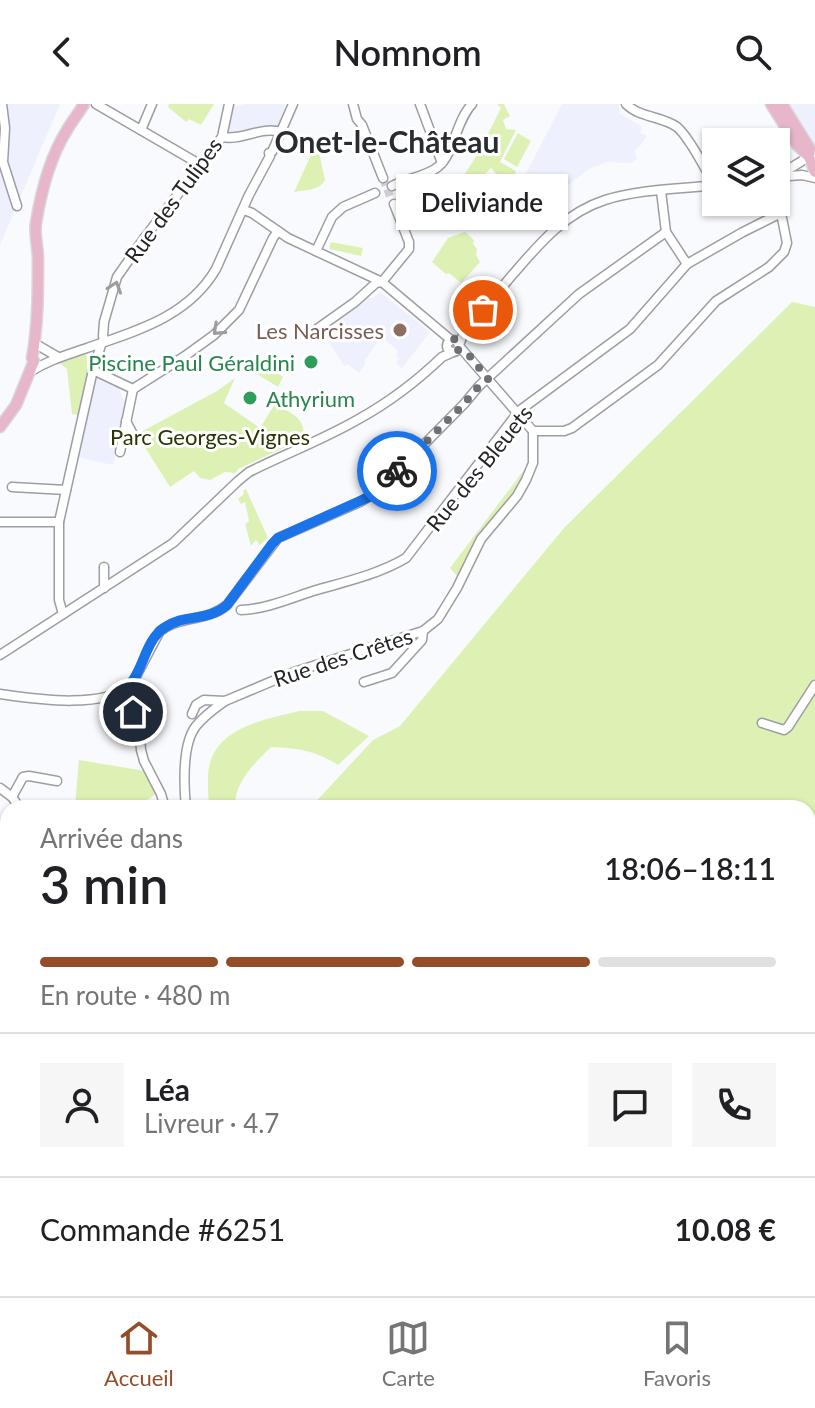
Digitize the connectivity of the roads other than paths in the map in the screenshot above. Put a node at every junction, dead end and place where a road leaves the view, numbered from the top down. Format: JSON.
{"nodes":[{"id":1,"x":2,"y":104,"type":"edge"},
{"id":2,"x":82,"y":104,"type":"edge"},
{"id":3,"x":96,"y":104,"type":"edge"},
{"id":4,"x":152,"y":104,"type":"edge"},
{"id":5,"x":229,"y":104,"type":"edge"},
{"id":6,"x":353,"y":104,"type":"edge"},
{"id":7,"x":420,"y":104,"type":"edge"},
{"id":8,"x":472,"y":104,"type":"edge"},
{"id":9,"x":626,"y":104,"type":"edge"},
{"id":10,"x":771,"y":104,"type":"edge"},
{"id":11,"x":782,"y":104,"type":"edge"},
{"id":12,"x":289,"y":112,"type":"edge"},
{"id":13,"x":141,"y":130,"type":"junction"},
{"id":14,"x":281,"y":132,"type":"junction"},
{"id":15,"x":222,"y":137,"type":"junction"},
{"id":16,"x":800,"y":141,"type":"junction"},
{"id":17,"x":815,"y":141,"type":"edge"},
{"id":18,"x":442,"y":163,"type":"junction"},
{"id":19,"x":702,"y":163,"type":"edge"},
{"id":20,"x":814,"y":163,"type":"edge"},
{"id":21,"x":201,"y":165,"type":"junction"},
{"id":22,"x":791,"y":168,"type":"joint"},
{"id":23,"x":802,"y":175,"type":"junction"},
{"id":24,"x":790,"y":176,"type":"edge"},
{"id":25,"x":383,"y":178,"type":"tunnel mouth"},
{"id":26,"x":815,"y":178,"type":"edge"},
{"id":27,"x":392,"y":186,"type":"dead end"},
{"id":28,"x":702,"y":187,"type":"edge"},
{"id":29,"x":661,"y":191,"type":"junction"},
{"id":30,"x":375,"y":193,"type":"dead end"},
{"id":31,"x":17,"y":206,"type":"dead end"},
{"id":32,"x":396,"y":209,"type":"dead end"},
{"id":33,"x":244,"y":210,"type":"junction"},
{"id":34,"x":775,"y":216,"type":"edge"},
{"id":35,"x":782,"y":216,"type":"edge"},
{"id":36,"x":278,"y":231,"type":"junction"},
{"id":37,"x":666,"y":232,"type":"junction"},
{"id":38,"x":316,"y":251,"type":"junction"},
{"id":39,"x":687,"y":264,"type":"junction"},
{"id":40,"x":382,"y":282,"type":"junction"},
{"id":41,"x":317,"y":329,"type":"dead end"},
{"id":42,"x":103,"y":342,"type":"junction"},
{"id":43,"x":34,"y":343,"type":"junction"},
{"id":44,"x":452,"y":346,"type":"junction"},
{"id":45,"x":89,"y":347,"type":"junction"},
{"id":46,"x":58,"y":357,"type":"junction"},
{"id":47,"x":35,"y":359,"type":"junction"},
{"id":48,"x":93,"y":370,"type":"junction"},
{"id":49,"x":488,"y":379,"type":"junction"},
{"id":50,"x":133,"y":389,"type":"junction"},
{"id":51,"x":516,"y":414,"type":"junction"},
{"id":52,"x":126,"y":420,"type":"junction"},
{"id":53,"x":0,"y":427,"type":"edge"},
{"id":54,"x":533,"y":431,"type":"junction"},
{"id":55,"x":135,"y":438,"type":"dead end"},
{"id":56,"x":120,"y":452,"type":"dead end"},
{"id":57,"x":12,"y":487,"type":"dead end"},
{"id":58,"x":66,"y":490,"type":"junction"},
{"id":59,"x":0,"y":522,"type":"edge"},
{"id":60,"x":59,"y":522,"type":"junction"},
{"id":61,"x":104,"y":567,"type":"dead end"},
{"id":62,"x":104,"y":588,"type":"junction"},
{"id":63,"x":230,"y":602,"type":"junction"},
{"id":64,"x":63,"y":614,"type":"junction"},
{"id":65,"x":423,"y":631,"type":"junction"},
{"id":66,"x":0,"y":655,"type":"edge"},
{"id":67,"x":364,"y":682,"type":"dead end"},
{"id":68,"x":815,"y":685,"type":"edge"},
{"id":69,"x":124,"y":690,"type":"junction"},
{"id":70,"x":0,"y":694,"type":"edge"},
{"id":71,"x":225,"y":701,"type":"junction"},
{"id":72,"x":192,"y":714,"type":"dead end"},
{"id":73,"x":762,"y":723,"type":"dead end"},
{"id":74,"x":57,"y":781,"type":"dead end"},
{"id":75,"x":0,"y":788,"type":"edge"},
{"id":76,"x":12,"y":797,"type":"junction"},
{"id":77,"x":14,"y":800,"type":"edge"},
{"id":78,"x":163,"y":800,"type":"edge"},
{"id":79,"x":186,"y":800,"type":"edge"}],
"edges":[{"from":1,"to":31,"type":"street"},
{"from":2,"to":43,"type":"main road"},
{"from":3,"to":13,"type":"street"},
{"from":4,"to":13,"type":"street"},
{"from":5,"to":15,"type":"street","name":"Rue des Tulipes"},
{"from":6,"to":25,"type":"street"},
{"from":7,"to":18,"type":"street"},
{"from":8,"to":18,"type":"street"},
{"from":9,"to":19,"type":"street"},
{"from":10,"to":16,"type":"main road"},
{"from":11,"to":16,"type":"main road"},
{"from":12,"to":14,"type":"street"},
{"from":13,"to":21,"type":"street"},
{"from":14,"to":15,"type":"street"},
{"from":14,"to":33,"type":"street"},
{"from":15,"to":21,"type":"street","name":"Rue des Tulipes"},
{"from":16,"to":17,"type":"street"},
{"from":16,"to":20,"type":"main road"},
{"from":16,"to":22,"type":"street"},
{"from":18,"to":27,"type":"street"},
{"from":20,"to":22,"type":"street"},
{"from":20,"to":23,"type":"street"},
{"from":42,"to":21,"type":"street","name":"Rue des Tulipes","one_way":true},
{"from":23,"to":24,"type":"street"},
{"from":23,"to":26,"type":"street"},
{"from":28,"to":29,"type":"street"},
{"from":29,"to":37,"type":"street"},
{"from":29,"to":44,"type":"street"},
{"from":30,"to":38,"type":"street"},
{"from":32,"to":40,"type":"street"},
{"from":33,"to":36,"type":"street"},
{"from":33,"to":42,"type":"street"},
{"from":34,"to":39,"type":"street","name":"Rue des Bleuets"},
{"from":35,"to":54,"type":"street"},
{"from":36,"to":38,"type":"street"},
{"from":36,"to":50,"type":"street","one_way":true},
{"from":37,"to":39,"type":"street"},
{"from":37,"to":49,"type":"street"},
{"from":38,"to":40,"type":"street"},
{"from":39,"to":51,"type":"street","name":"Rue des Bleuets"},
{"from":40,"to":41,"type":"street"},
{"from":40,"to":44,"type":"street"},
{"from":42,"to":45,"type":"street"},
{"from":42,"to":48,"type":"street","name":"Rue des Tulipes"},
{"from":43,"to":46,"type":"street"},
{"from":43,"to":47,"type":"main road"},
{"from":44,"to":49,"type":"street"},
{"from":44,"to":62,"type":"street"},
{"from":45,"to":46,"type":"street"},
{"from":45,"to":48,"type":"street"},
{"from":46,"to":47,"type":"street"},
{"from":47,"to":53,"type":"main road"},
{"from":48,"to":50,"type":"street"},
{"from":48,"to":58,"type":"street","name":"Rue des Tulipes"},
{"from":49,"to":51,"type":"street"},
{"from":49,"to":63,"type":"street"},
{"from":50,"to":52,"type":"street"},
{"from":51,"to":54,"type":"street"},
{"from":51,"to":63,"type":"street","name":"Rue des Bleuets"},
{"from":52,"to":55,"type":"street"},
{"from":52,"to":56,"type":"street"},
{"from":54,"to":65,"type":"street","name":"Rue des Crêtes"},
{"from":57,"to":58,"type":"street"},
{"from":58,"to":60,"type":"street","name":"Rue des Tulipes"},
{"from":59,"to":60,"type":"street"},
{"from":60,"to":64,"type":"street","name":"Rue des Tulipes"},
{"from":61,"to":62,"type":"street"},
{"from":62,"to":64,"type":"street"},
{"from":63,"to":69,"type":"street"},
{"from":64,"to":66,"type":"street"},
{"from":65,"to":67,"type":"street"},
{"from":65,"to":71,"type":"street","name":"Rue des Crêtes"},
{"from":68,"to":73,"type":"street"},
{"from":69,"to":70,"type":"street"},
{"from":69,"to":78,"type":"street"},
{"from":71,"to":72,"type":"street","name":"Rue des Crêtes"},
{"from":71,"to":79,"type":"street","name":"Rue des Crêtes"},
{"from":74,"to":76,"type":"street"},
{"from":75,"to":76,"type":"street"},
{"from":76,"to":77,"type":"street"}]}
